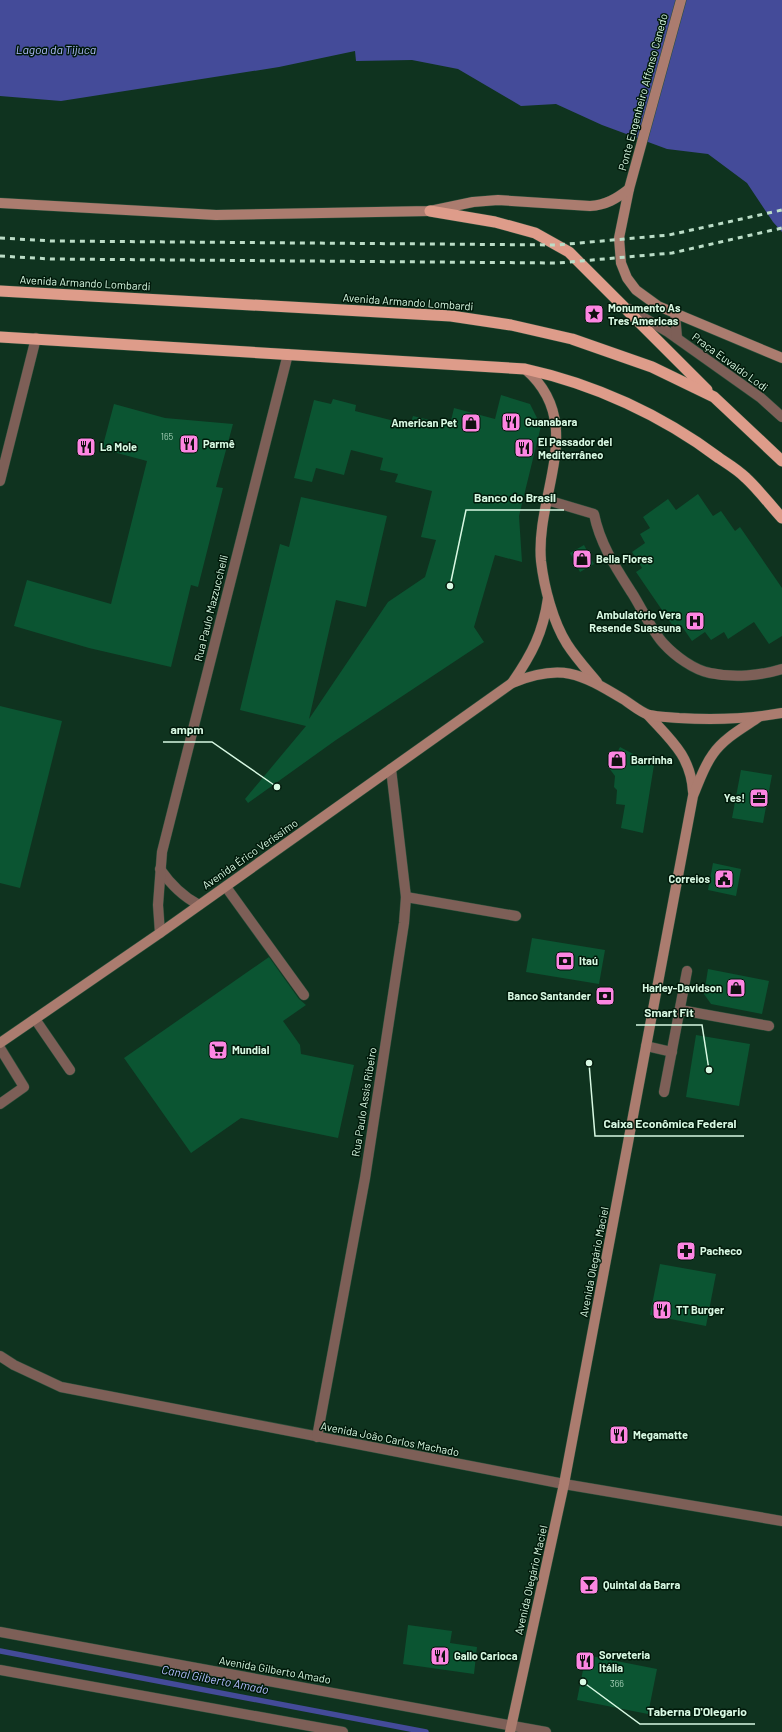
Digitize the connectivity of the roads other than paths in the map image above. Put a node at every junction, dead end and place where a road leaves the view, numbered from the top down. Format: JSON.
{"nodes":[{"id":1,"x":681,"y":0,"type":"edge"},
{"id":2,"x":629,"y":189,"type":"junction"},
{"id":3,"x":0,"y":203,"type":"edge"},
{"id":4,"x":430,"y":212,"type":"junction"},
{"id":5,"x":0,"y":291,"type":"edge"},
{"id":6,"x":622,"y":305,"type":"junction"},
{"id":7,"x":675,"y":314,"type":"junction"},
{"id":8,"x":0,"y":337,"type":"edge"},
{"id":9,"x":36,"y":338,"type":"junction"},
{"id":10,"x":676,"y":338,"type":"junction"},
{"id":11,"x":288,"y":354,"type":"junction"},
{"id":12,"x":782,"y":358,"type":"edge"},
{"id":13,"x":525,"y":370,"type":"junction"},
{"id":14,"x":714,"y":397,"type":"junction"},
{"id":15,"x":782,"y":417,"type":"edge"},
{"id":16,"x":780,"y":459,"type":"edge"},
{"id":17,"x":0,"y":481,"type":"edge"},
{"id":18,"x":547,"y":500,"type":"junction"},
{"id":19,"x":782,"y":518,"type":"edge"},
{"id":20,"x":548,"y":598,"type":"junction"},
{"id":21,"x":782,"y":669,"type":"edge"},
{"id":22,"x":512,"y":683,"type":"junction"},
{"id":23,"x":600,"y":685,"type":"junction"},
{"id":24,"x":782,"y":713,"type":"edge"},
{"id":25,"x":648,"y":715,"type":"junction"},
{"id":26,"x":758,"y":717,"type":"junction"},
{"id":27,"x":391,"y":769,"type":"junction"},
{"id":28,"x":693,"y":796,"type":"junction"},
{"id":29,"x":160,"y":869,"type":"junction"},
{"id":30,"x":226,"y":887,"type":"junction"},
{"id":31,"x":406,"y":897,"type":"junction"},
{"id":32,"x":199,"y":905,"type":"junction"},
{"id":33,"x":516,"y":916,"type":"dead end"},
{"id":34,"x":160,"y":933,"type":"junction"},
{"id":35,"x":687,"y":971,"type":"dead end"},
{"id":36,"x":304,"y":995,"type":"dead end"},
{"id":37,"x":680,"y":1010,"type":"junction"},
{"id":38,"x":35,"y":1019,"type":"junction"},
{"id":39,"x":769,"y":1026,"type":"dead end"},
{"id":40,"x":0,"y":1043,"type":"edge"},
{"id":41,"x":646,"y":1046,"type":"junction"},
{"id":42,"x":0,"y":1048,"type":"edge"},
{"id":43,"x":672,"y":1052,"type":"junction"},
{"id":44,"x":70,"y":1070,"type":"dead end"},
{"id":45,"x":664,"y":1092,"type":"dead end"},
{"id":46,"x":0,"y":1104,"type":"edge"},
{"id":47,"x":0,"y":1356,"type":"edge"},
{"id":48,"x":317,"y":1437,"type":"junction"},
{"id":49,"x":564,"y":1484,"type":"junction"},
{"id":50,"x":782,"y":1521,"type":"edge"},
{"id":51,"x":0,"y":1632,"type":"edge"},
{"id":52,"x":0,"y":1670,"type":"edge"},
{"id":53,"x":511,"y":1729,"type":"edge"},
{"id":54,"x":343,"y":1732,"type":"edge"},
{"id":55,"x":546,"y":1732,"type":"edge"}],
"edges":[{"from":1,"to":2,"type":"main road","name":"Ponte Engenheiro Affonso Canedo"},
{"from":2,"to":4,"type":"main road"},
{"from":2,"to":7,"type":"main road","name":"Praça Euvaldo Lodi"},
{"from":3,"to":4,"type":"main road"},
{"from":4,"to":6,"type":"highway"},
{"from":5,"to":14,"type":"highway","name":"Avenida Armando Lombardi"},
{"from":6,"to":10,"type":"street","name":"Praça Euvaldo Lodi"},
{"from":6,"to":14,"type":"highway"},
{"from":7,"to":10,"type":"street"},
{"from":7,"to":12,"type":"main road","name":"Praça Euvaldo Lodi"},
{"from":8,"to":9,"type":"highway"},
{"from":9,"to":11,"type":"highway"},
{"from":9,"to":17,"type":"street"},
{"from":10,"to":15,"type":"street","name":"Praça Euvaldo Lodi"},
{"from":11,"to":13,"type":"highway"},
{"from":11,"to":29,"type":"street","name":"Rua Paulo Mazzucchelli"},
{"from":13,"to":18,"type":"main road"},
{"from":13,"to":19,"type":"highway"},
{"from":14,"to":16,"type":"highway","name":"Avenida Armando Lombardi"},
{"from":18,"to":20,"type":"main road"},
{"from":18,"to":21,"type":"street"},
{"from":20,"to":22,"type":"main road"},
{"from":20,"to":23,"type":"main road"},
{"from":22,"to":23,"type":"main road"},
{"from":22,"to":27,"type":"main road","name":"Avenida Érico Veríssimo"},
{"from":23,"to":25,"type":"main road"},
{"from":24,"to":26,"type":"main road"},
{"from":25,"to":26,"type":"main road"},
{"from":25,"to":28,"type":"main road","name":"Avenida Olegário Maciel"},
{"from":26,"to":28,"type":"main road","name":"Avenida Olegário Maciel"},
{"from":27,"to":30,"type":"main road","name":"Avenida Érico Veríssimo"},
{"from":27,"to":31,"type":"street","name":"Rua Paulo Assis Ribeiro"},
{"from":28,"to":41,"type":"main road","name":"Avenida Olegário Maciel"},
{"from":29,"to":32,"type":"street"},
{"from":29,"to":34,"type":"street","name":"Rua Paulo Mazzucchelli"},
{"from":30,"to":32,"type":"main road","name":"Avenida Érico Veríssimo"},
{"from":30,"to":36,"type":"street"},
{"from":31,"to":33,"type":"street"},
{"from":31,"to":48,"type":"street","name":"Rua Paulo Assis Ribeiro"},
{"from":32,"to":34,"type":"main road","name":"Avenida Érico Veríssimo"},
{"from":34,"to":38,"type":"main road","name":"Avenida Érico Veríssimo"},
{"from":35,"to":37,"type":"street"},
{"from":37,"to":39,"type":"street"},
{"from":37,"to":43,"type":"street"},
{"from":38,"to":40,"type":"main road","name":"Avenida Érico Veríssimo"},
{"from":38,"to":44,"type":"street"},
{"from":41,"to":43,"type":"street"},
{"from":41,"to":49,"type":"main road","name":"Avenida Olegário Maciel"},
{"from":42,"to":46,"type":"street"},
{"from":43,"to":45,"type":"street"},
{"from":47,"to":48,"type":"street","name":"Avenida João Carlos Machado"},
{"from":48,"to":49,"type":"street","name":"Avenida João Carlos Machado"},
{"from":49,"to":50,"type":"street","name":"Avenida João Carlos Machado"},
{"from":49,"to":53,"type":"main road","name":"Avenida Olegário Maciel"},
{"from":51,"to":53,"type":"street","name":"Avenida Gilberto Amado"},
{"from":52,"to":54,"type":"street"},
{"from":53,"to":55,"type":"street","name":"Avenida Gilberto Amado"}]}
